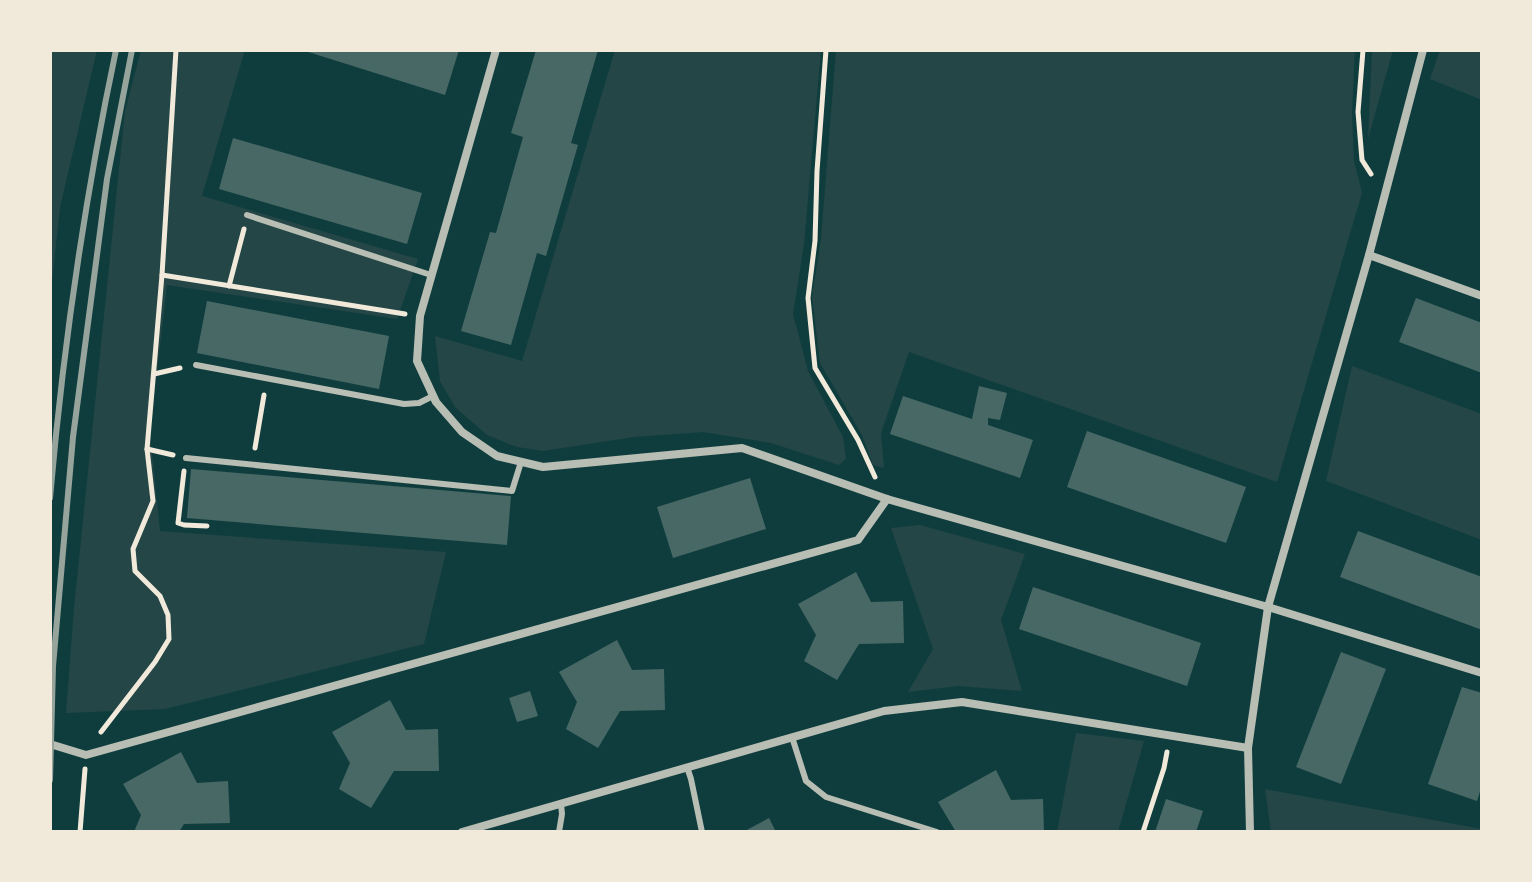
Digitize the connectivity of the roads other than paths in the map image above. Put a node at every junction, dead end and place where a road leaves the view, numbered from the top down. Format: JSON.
{"nodes":[{"id":1,"x":496,"y":50,"type":"edge"},
{"id":2,"x":1423,"y":50,"type":"edge"},
{"id":3,"x":247,"y":215,"type":"road end"},
{"id":4,"x":1369,"y":255,"type":"junction"},
{"id":5,"x":431,"y":275,"type":"junction"},
{"id":6,"x":1482,"y":296,"type":"edge"},
{"id":7,"x":196,"y":365,"type":"road end"},
{"id":8,"x":433,"y":396,"type":"junction"},
{"id":9,"x":186,"y":458,"type":"road end"},
{"id":10,"x":521,"y":462,"type":"junction"},
{"id":11,"x":887,"y":499,"type":"junction"},
{"id":12,"x":1268,"y":607,"type":"junction"},
{"id":13,"x":1482,"y":673,"type":"edge"},
{"id":14,"x":792,"y":737,"type":"junction"},
{"id":15,"x":50,"y":744,"type":"edge"},
{"id":16,"x":1248,"y":748,"type":"junction"},
{"id":17,"x":687,"y":767,"type":"junction"},
{"id":18,"x":561,"y":804,"type":"junction"},
{"id":19,"x":462,"y":832,"type":"edge"},
{"id":20,"x":559,"y":832,"type":"edge"},
{"id":21,"x":702,"y":832,"type":"edge"},
{"id":22,"x":937,"y":832,"type":"edge"},
{"id":23,"x":1250,"y":832,"type":"edge"}],
"edges":[{"from":1,"to":5,"type":"street"},
{"from":2,"to":4,"type":"street"},
{"from":3,"to":5,"type":"lane"},
{"from":4,"to":6,"type":"street"},
{"from":4,"to":12,"type":"street"},
{"from":5,"to":8,"type":"street"},
{"from":7,"to":8,"type":"lane"},
{"from":8,"to":10,"type":"street"},
{"from":9,"to":10,"type":"lane"},
{"from":10,"to":11,"type":"street"},
{"from":11,"to":12,"type":"street"},
{"from":11,"to":15,"type":"street"},
{"from":12,"to":13,"type":"street"},
{"from":12,"to":16,"type":"street"},
{"from":14,"to":16,"type":"street"},
{"from":14,"to":17,"type":"street"},
{"from":14,"to":22,"type":"lane"},
{"from":16,"to":23,"type":"street"},
{"from":17,"to":18,"type":"street"},
{"from":17,"to":21,"type":"lane"},
{"from":18,"to":19,"type":"street"},
{"from":18,"to":20,"type":"lane"}]}
